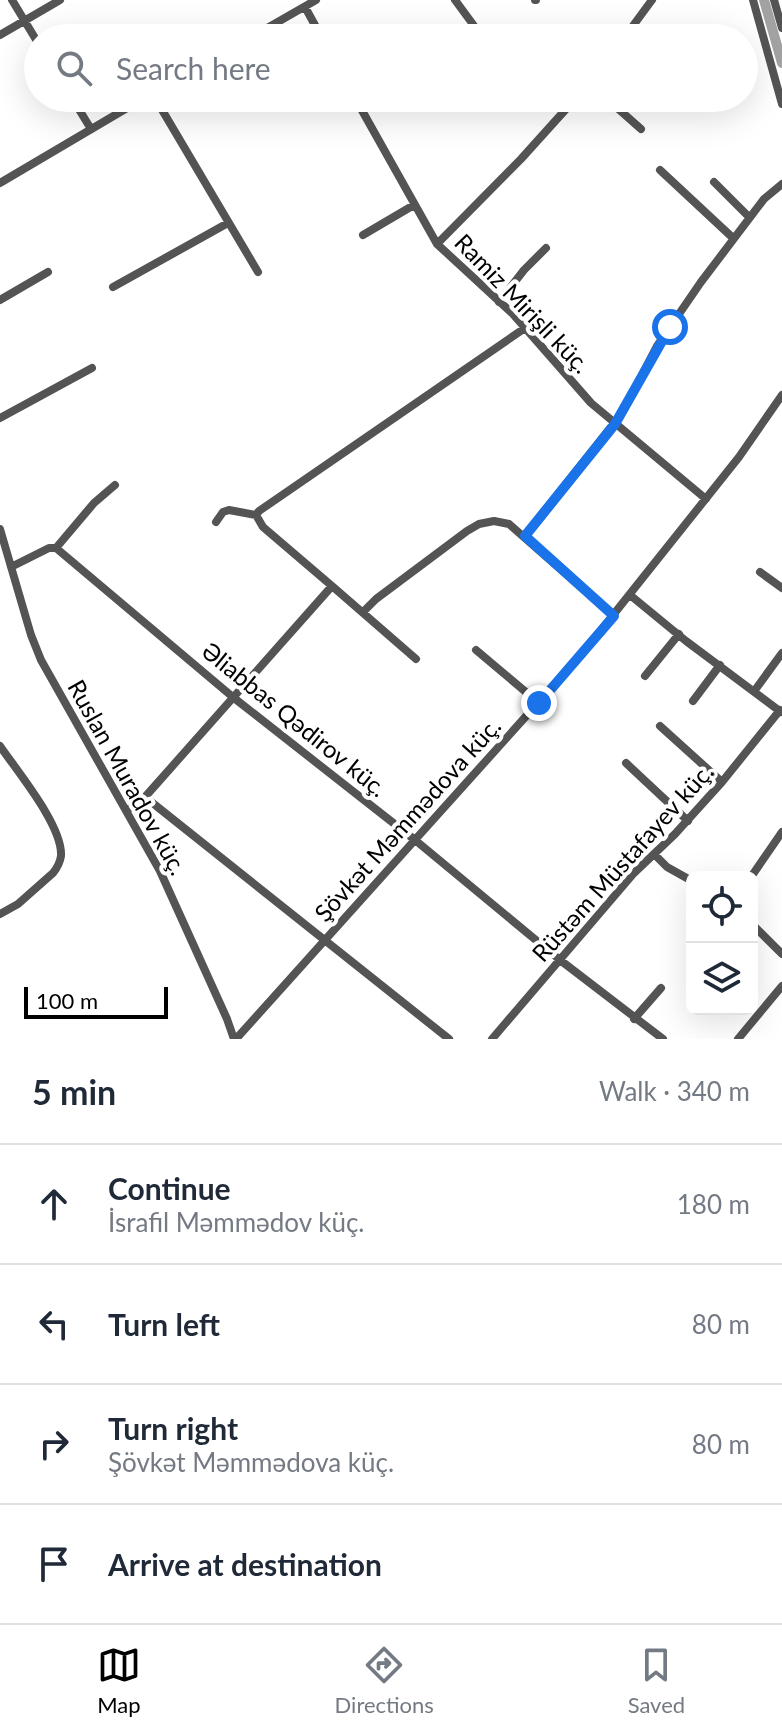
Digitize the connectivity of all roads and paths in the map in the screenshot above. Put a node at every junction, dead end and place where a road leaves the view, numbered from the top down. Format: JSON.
{"nodes":[{"id":1,"x":12,"y":0,"type":"edge"},
{"id":2,"x":60,"y":0,"type":"edge"},
{"id":3,"x":316,"y":0,"type":"edge"},
{"id":4,"x":455,"y":0,"type":"edge"},
{"id":5,"x":652,"y":0,"type":"edge"},
{"id":6,"x":753,"y":0,"type":"edge"},
{"id":7,"x":774,"y":0,"type":"edge"},
{"id":8,"x":305,"y":7,"type":"junction"},
{"id":9,"x":24,"y":21,"type":"junction"},
{"id":10,"x":26,"y":24,"type":"edge"},
{"id":11,"x":275,"y":24,"type":"edge"},
{"id":12,"x":314,"y":24,"type":"edge"},
{"id":13,"x":473,"y":24,"type":"edge"},
{"id":14,"x":634,"y":24,"type":"edge"},
{"id":15,"x":782,"y":28,"type":"edge"},
{"id":16,"x":0,"y":35,"type":"edge"},
{"id":17,"x":782,"y":104,"type":"edge"},
{"id":18,"x":81,"y":112,"type":"edge"},
{"id":19,"x":120,"y":112,"type":"edge"},
{"id":20,"x":163,"y":112,"type":"edge"},
{"id":21,"x":363,"y":112,"type":"edge"},
{"id":22,"x":563,"y":112,"type":"edge"},
{"id":23,"x":622,"y":112,"type":"edge"},
{"id":24,"x":91,"y":129,"type":"junction"},
{"id":25,"x":641,"y":129,"type":"dead end"},
{"id":26,"x":660,"y":170,"type":"dead end"},
{"id":27,"x":714,"y":182,"type":"dead end"},
{"id":28,"x":0,"y":183,"type":"edge"},
{"id":29,"x":782,"y":184,"type":"edge"},
{"id":30,"x":414,"y":205,"type":"junction"},
{"id":31,"x":749,"y":217,"type":"junction"},
{"id":32,"x":228,"y":223,"type":"junction"},
{"id":33,"x":363,"y":235,"type":"dead end"},
{"id":34,"x":733,"y":238,"type":"junction"},
{"id":35,"x":437,"y":244,"type":"junction"},
{"id":36,"x":546,"y":248,"type":"dead end"},
{"id":37,"x":48,"y":272,"type":"dead end"},
{"id":38,"x":258,"y":272,"type":"dead end"},
{"id":39,"x":113,"y":287,"type":"dead end"},
{"id":40,"x":0,"y":300,"type":"edge"},
{"id":41,"x":499,"y":302,"type":"junction"},
{"id":42,"x":525,"y":328,"type":"junction"},
{"id":43,"x":92,"y":368,"type":"dead end"},
{"id":44,"x":782,"y":395,"type":"edge"},
{"id":45,"x":0,"y":418,"type":"edge"},
{"id":46,"x":615,"y":424,"type":"junction"},
{"id":47,"x":115,"y":485,"type":"dead end"},
{"id":48,"x":706,"y":499,"type":"junction"},
{"id":49,"x":256,"y":515,"type":"junction"},
{"id":50,"x":216,"y":522,"type":"dead end"},
{"id":51,"x":0,"y":529,"type":"edge"},
{"id":52,"x":525,"y":536,"type":"junction"},
{"id":53,"x":56,"y":548,"type":"junction"},
{"id":54,"x":11,"y":567,"type":"junction"},
{"id":55,"x":760,"y":572,"type":"dead end"},
{"id":56,"x":332,"y":586,"type":"junction"},
{"id":57,"x":782,"y":588,"type":"edge"},
{"id":58,"x":630,"y":595,"type":"junction"},
{"id":59,"x":363,"y":612,"type":"junction"},
{"id":60,"x":614,"y":616,"type":"junction"},
{"id":61,"x":679,"y":634,"type":"junction"},
{"id":62,"x":476,"y":650,"type":"dead end"},
{"id":63,"x":782,"y":653,"type":"edge"},
{"id":64,"x":416,"y":659,"type":"dead end"},
{"id":65,"x":720,"y":665,"type":"junction"},
{"id":66,"x":645,"y":676,"type":"dead end"},
{"id":67,"x":755,"y":690,"type":"junction"},
{"id":68,"x":234,"y":698,"type":"junction"},
{"id":69,"x":693,"y":701,"type":"dead end"},
{"id":70,"x":539,"y":703,"type":"junction"},
{"id":71,"x":781,"y":712,"type":"edge"},
{"id":72,"x":660,"y":726,"type":"dead end"},
{"id":73,"x":0,"y":746,"type":"edge"},
{"id":74,"x":626,"y":763,"type":"dead end"},
{"id":75,"x":722,"y":782,"type":"junction"},
{"id":76,"x":145,"y":797,"type":"junction"},
{"id":77,"x":127,"y":811,"type":"junction"},
{"id":78,"x":688,"y":821,"type":"junction"},
{"id":79,"x":782,"y":832,"type":"edge"},
{"id":80,"x":415,"y":840,"type":"junction"},
{"id":81,"x":654,"y":854,"type":"junction"},
{"id":82,"x":755,"y":871,"type":"edge"},
{"id":83,"x":686,"y":878,"type":"edge"},
{"id":84,"x":0,"y":914,"type":"edge"},
{"id":85,"x":758,"y":929,"type":"edge"},
{"id":86,"x":326,"y":940,"type":"junction"},
{"id":87,"x":780,"y":948,"type":"edge"},
{"id":88,"x":560,"y":960,"type":"junction"},
{"id":89,"x":782,"y":986,"type":"edge"},
{"id":90,"x":661,"y":988,"type":"dead end"},
{"id":91,"x":634,"y":1019,"type":"junction"},
{"id":92,"x":235,"y":1039,"type":"edge"},
{"id":93,"x":449,"y":1039,"type":"edge"},
{"id":94,"x":492,"y":1039,"type":"edge"},
{"id":95,"x":663,"y":1039,"type":"edge"},
{"id":96,"x":738,"y":1039,"type":"edge"}],
"edges":[{"from":1,"to":9,"type":"street"},
{"from":2,"to":9,"type":"street"},
{"from":3,"to":8,"type":"street"},
{"from":4,"to":13,"type":"street"},
{"from":5,"to":14,"type":"street"},
{"from":6,"to":17,"type":"street"},
{"from":7,"to":15,"type":"street"},
{"from":8,"to":11,"type":"street"},
{"from":8,"to":12,"type":"street"},
{"from":9,"to":10,"type":"street"},
{"from":9,"to":16,"type":"street"},
{"from":18,"to":24,"type":"street"},
{"from":19,"to":24,"type":"street"},
{"from":20,"to":32,"type":"street"},
{"from":21,"to":30,"type":"street","name":"Ramiz Mirişli küç."},
{"from":22,"to":35,"type":"street"},
{"from":23,"to":25,"type":"street"},
{"from":24,"to":28,"type":"street"},
{"from":26,"to":34,"type":"street"},
{"from":27,"to":31,"type":"street"},
{"from":29,"to":31,"type":"street"},
{"from":30,"to":33,"type":"street"},
{"from":30,"to":35,"type":"street","name":"Ramiz Mirişli küç."},
{"from":31,"to":34,"type":"street"},
{"from":32,"to":38,"type":"street"},
{"from":32,"to":39,"type":"street"},
{"from":34,"to":46,"type":"street"},
{"from":35,"to":41,"type":"street","name":"Ramiz Mirişli küç."},
{"from":36,"to":41,"type":"street"},
{"from":37,"to":40,"type":"street"},
{"from":41,"to":42,"type":"street","name":"Ramiz Mirişli küç."},
{"from":42,"to":46,"type":"street","name":"Ramiz Mirişli küç."},
{"from":42,"to":49,"type":"street"},
{"from":43,"to":45,"type":"street"},
{"from":44,"to":48,"type":"street","name":"Şövkət Məmmədova küç."},
{"from":46,"to":48,"type":"street","name":"Ramiz Mirişli küç."},
{"from":46,"to":52,"type":"street"},
{"from":47,"to":53,"type":"street"},
{"from":48,"to":58,"type":"street","name":"Şövkət Məmmədova küç."},
{"from":49,"to":50,"type":"street"},
{"from":49,"to":56,"type":"street"},
{"from":51,"to":54,"type":"street","name":"Ruslan Muradov küç."},
{"from":52,"to":59,"type":"street"},
{"from":52,"to":60,"type":"street"},
{"from":53,"to":54,"type":"street"},
{"from":53,"to":68,"type":"street","name":"Əliabbas Qədirov küç."},
{"from":54,"to":77,"type":"street","name":"Ruslan Muradov küç."},
{"from":55,"to":57,"type":"street"},
{"from":56,"to":59,"type":"street"},
{"from":56,"to":68,"type":"street"},
{"from":58,"to":60,"type":"street","name":"Şövkət Məmmədova küç."},
{"from":58,"to":61,"type":"street"},
{"from":59,"to":64,"type":"street"},
{"from":60,"to":70,"type":"street","name":"Şövkət Məmmədova küç."},
{"from":61,"to":65,"type":"street"},
{"from":61,"to":66,"type":"street"},
{"from":62,"to":70,"type":"street"},
{"from":63,"to":67,"type":"street"},
{"from":65,"to":67,"type":"street"},
{"from":65,"to":69,"type":"street"},
{"from":67,"to":71,"type":"street"},
{"from":68,"to":76,"type":"street"},
{"from":68,"to":80,"type":"street","name":"Əliabbas Qədirov küç."},
{"from":70,"to":80,"type":"street","name":"Şövkət Məmmədova küç."},
{"from":71,"to":75,"type":"street","name":"Rüstəm Müstafayev küç."},
{"from":72,"to":75,"type":"street"},
{"from":73,"to":84,"type":"street"},
{"from":74,"to":78,"type":"street"},
{"from":75,"to":78,"type":"street","name":"Rüstəm Müstafayev küç."},
{"from":76,"to":77,"type":"street"},
{"from":76,"to":86,"type":"street"},
{"from":77,"to":92,"type":"street","name":"Ruslan Muradov küç."},
{"from":78,"to":81,"type":"street","name":"Rüstəm Müstafayev küç."},
{"from":79,"to":82,"type":"street"},
{"from":80,"to":86,"type":"street","name":"Şövkət Məmmədova küç."},
{"from":80,"to":88,"type":"street","name":"Əliabbas Qədirov küç."},
{"from":81,"to":83,"type":"street"},
{"from":81,"to":88,"type":"street","name":"Rüstəm Müstafayev küç."},
{"from":85,"to":87,"type":"street"},
{"from":86,"to":92,"type":"street","name":"Şövkət Məmmədova küç."},
{"from":86,"to":93,"type":"street"},
{"from":88,"to":91,"type":"street","name":"Əliabbas Qədirov küç."},
{"from":88,"to":94,"type":"street","name":"Rüstəm Müstafayev küç."},
{"from":89,"to":96,"type":"street"},
{"from":90,"to":91,"type":"street"},
{"from":91,"to":95,"type":"street","name":"Əliabbas Qədirov küç."}]}
